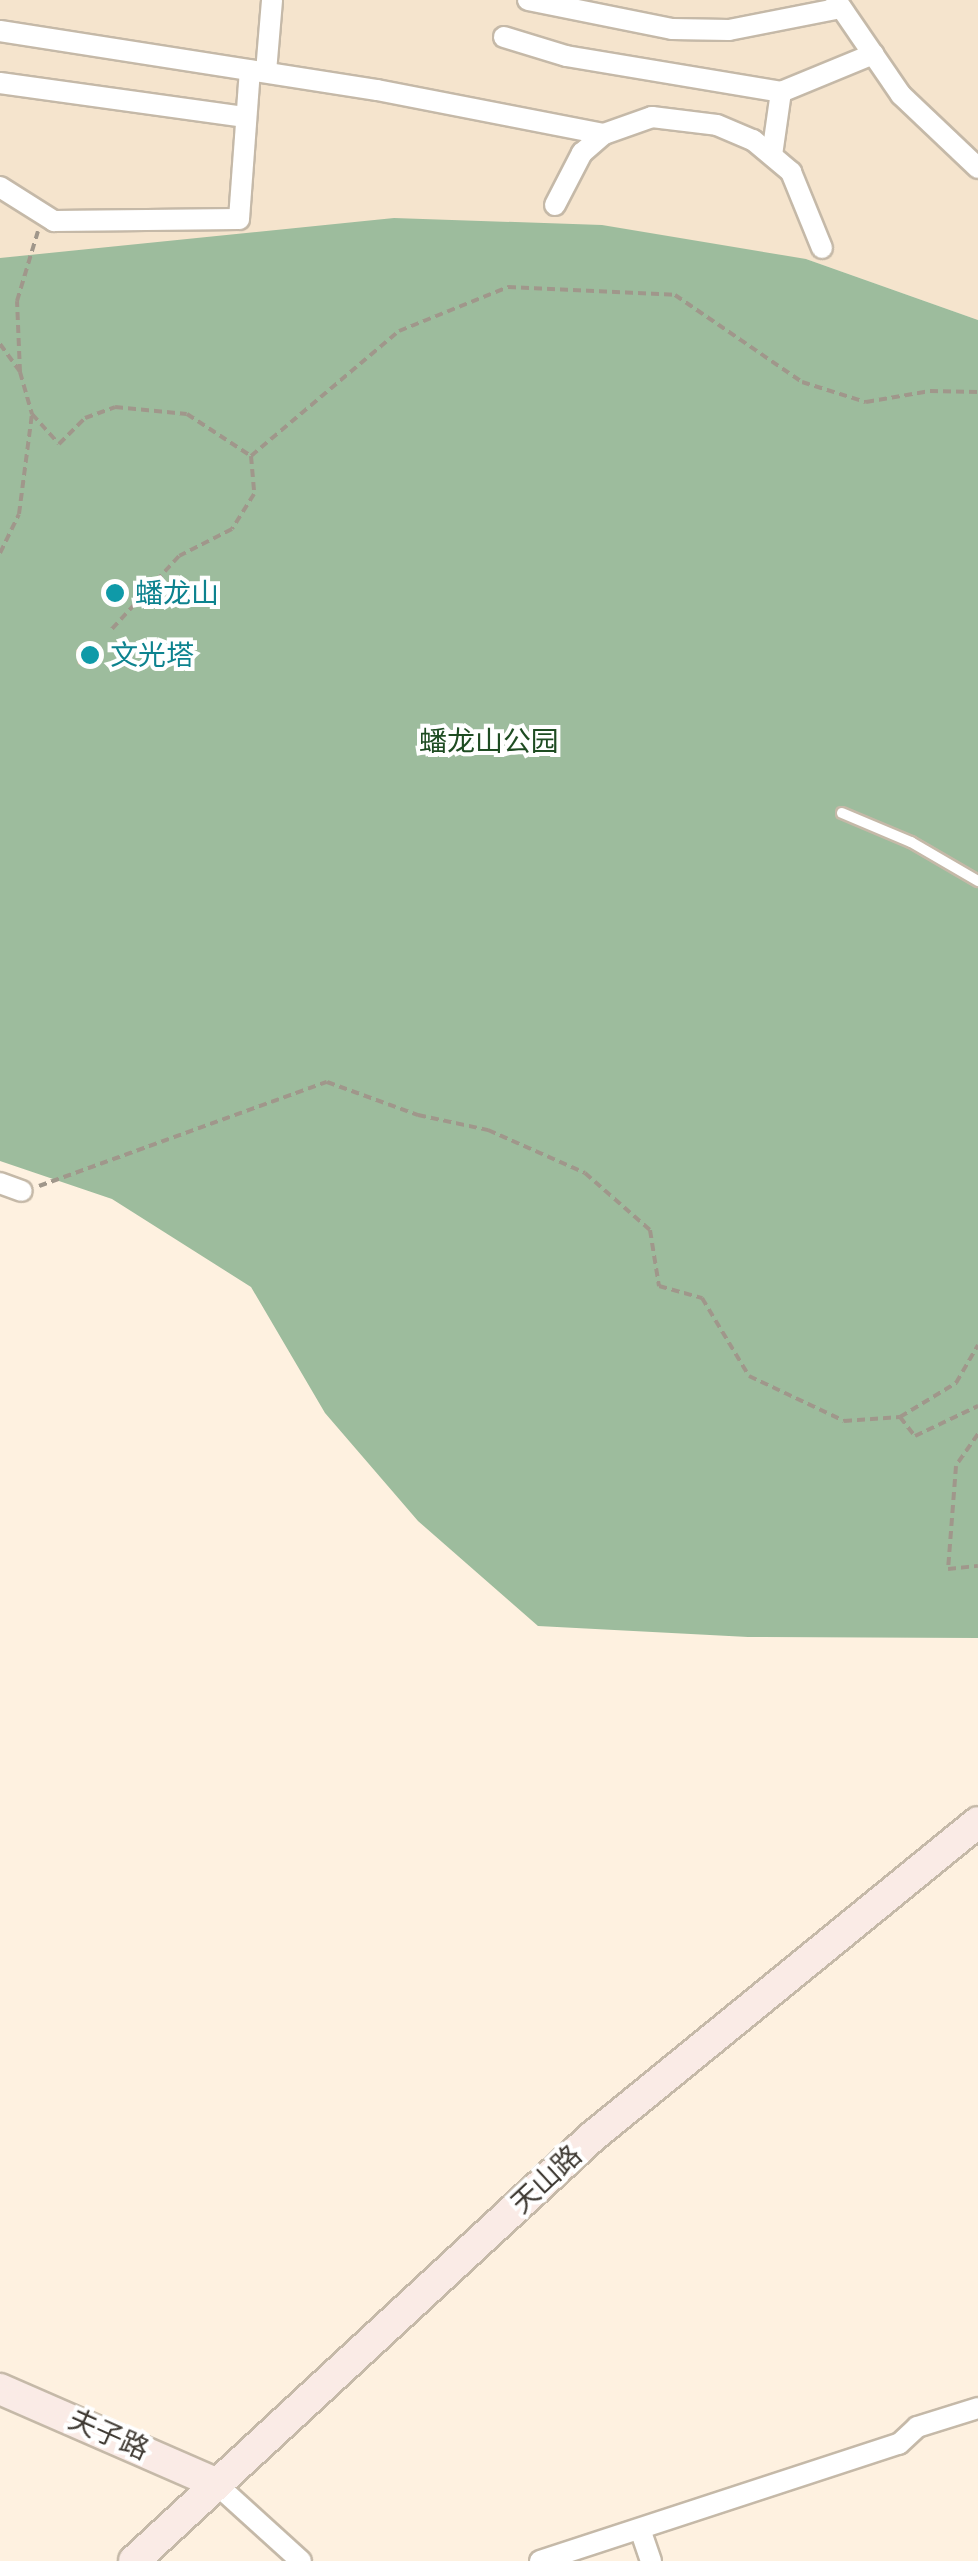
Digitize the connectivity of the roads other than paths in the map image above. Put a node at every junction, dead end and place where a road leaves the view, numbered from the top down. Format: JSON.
{"nodes":[{"id":1,"x":272,"y":0,"type":"edge"},
{"id":2,"x":528,"y":0,"type":"edge"},
{"id":3,"x":838,"y":4,"type":"edge"},
{"id":4,"x":0,"y":31,"type":"edge"},
{"id":5,"x":504,"y":37,"type":"dead end"},
{"id":6,"x":872,"y":54,"type":"junction"},
{"id":7,"x":258,"y":71,"type":"junction"},
{"id":8,"x":0,"y":83,"type":"edge"},
{"id":9,"x":781,"y":92,"type":"junction"},
{"id":10,"x":246,"y":117,"type":"junction"},
{"id":11,"x":604,"y":134,"type":"junction"},
{"id":12,"x":772,"y":156,"type":"junction"},
{"id":13,"x":978,"y":168,"type":"edge"},
{"id":14,"x":0,"y":187,"type":"edge"},
{"id":15,"x":556,"y":204,"type":"dead end"},
{"id":16,"x":822,"y":248,"type":"dead end"},
{"id":17,"x":842,"y":813,"type":"dead end"},
{"id":18,"x":978,"y":882,"type":"edge"},
{"id":19,"x":0,"y":1183,"type":"edge"},
{"id":20,"x":22,"y":1192,"type":"road end"},
{"id":21,"x":978,"y":1822,"type":"edge"},
{"id":22,"x":0,"y":2389,"type":"edge"},
{"id":23,"x":978,"y":2408,"type":"edge"},
{"id":24,"x":215,"y":2483,"type":"junction"},
{"id":25,"x":640,"y":2529,"type":"junction"},
{"id":26,"x":134,"y":2561,"type":"edge"},
{"id":27,"x":302,"y":2561,"type":"edge"},
{"id":28,"x":540,"y":2561,"type":"edge"},
{"id":29,"x":651,"y":2561,"type":"edge"}],
"edges":[{"from":1,"to":7,"type":"street"},
{"from":2,"to":3,"type":"street"},
{"from":3,"to":6,"type":"street"},
{"from":4,"to":7,"type":"street"},
{"from":5,"to":9,"type":"street"},
{"from":6,"to":9,"type":"street"},
{"from":6,"to":13,"type":"street"},
{"from":7,"to":10,"type":"street"},
{"from":7,"to":11,"type":"street"},
{"from":8,"to":10,"type":"street"},
{"from":9,"to":12,"type":"street"},
{"from":10,"to":14,"type":"street"},
{"from":11,"to":12,"type":"street"},
{"from":11,"to":15,"type":"street"},
{"from":12,"to":16,"type":"street"},
{"from":17,"to":18,"type":"lane"},
{"from":19,"to":20,"type":"street"},
{"from":21,"to":24,"type":"street","name":"天山路"},
{"from":22,"to":24,"type":"street","name":"夫子路"},
{"from":23,"to":25,"type":"street"},
{"from":24,"to":26,"type":"street","name":"天山路"},
{"from":24,"to":27,"type":"street"},
{"from":25,"to":28,"type":"street"},
{"from":25,"to":29,"type":"street"}]}
